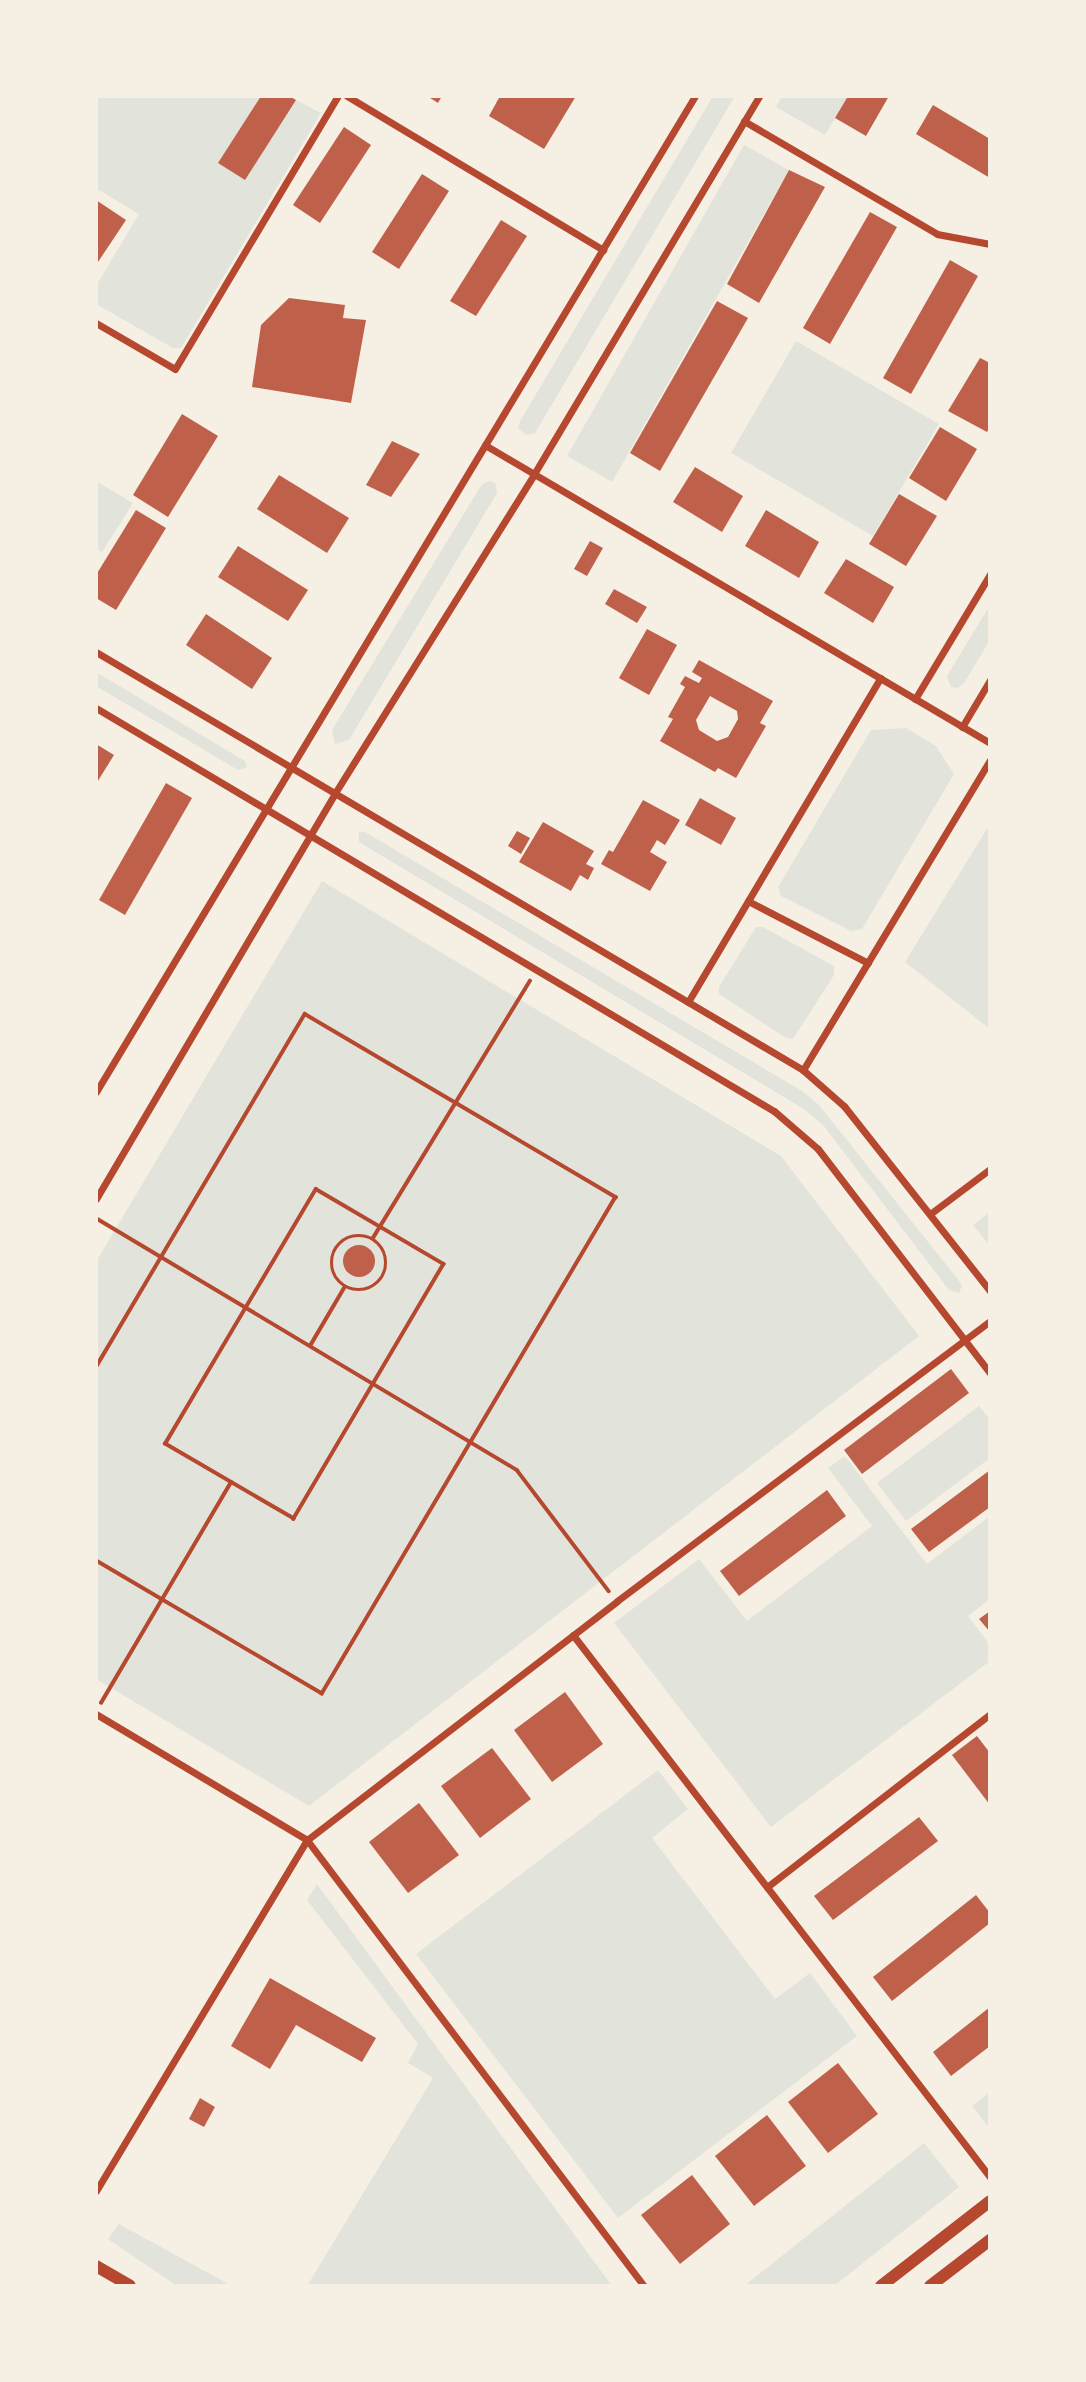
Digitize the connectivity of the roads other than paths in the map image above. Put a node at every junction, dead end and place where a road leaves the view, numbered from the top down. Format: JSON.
{"nodes":[{"id":1,"x":338,"y":96,"type":"edge"},
{"id":2,"x":347,"y":96,"type":"edge"},
{"id":3,"x":695,"y":96,"type":"edge"},
{"id":4,"x":759,"y":96,"type":"edge"},
{"id":5,"x":744,"y":121,"type":"junction"},
{"id":6,"x":990,"y":244,"type":"edge"},
{"id":7,"x":603,"y":250,"type":"junction"},
{"id":8,"x":96,"y":323,"type":"edge"},
{"id":9,"x":485,"y":445,"type":"junction"},
{"id":10,"x":534,"y":474,"type":"junction"},
{"id":11,"x":990,"y":574,"type":"edge"},
{"id":12,"x":96,"y":652,"type":"edge"},
{"id":13,"x":880,"y":678,"type":"junction"},
{"id":14,"x":990,"y":680,"type":"edge"},
{"id":15,"x":915,"y":699,"type":"junction"},
{"id":16,"x":96,"y":708,"type":"edge"},
{"id":17,"x":962,"y":727,"type":"junction"},
{"id":18,"x":990,"y":743,"type":"edge"},
{"id":19,"x":990,"y":760,"type":"edge"},
{"id":20,"x":290,"y":766,"type":"junction"},
{"id":21,"x":335,"y":793,"type":"junction"},
{"id":22,"x":265,"y":808,"type":"junction"},
{"id":23,"x":310,"y":835,"type":"junction"},
{"id":24,"x":748,"y":901,"type":"junction"},
{"id":25,"x":868,"y":963,"type":"junction"},
{"id":26,"x":688,"y":1002,"type":"junction"},
{"id":27,"x":803,"y":1070,"type":"junction"},
{"id":28,"x":96,"y":1092,"type":"edge"},
{"id":29,"x":990,"y":1169,"type":"edge"},
{"id":30,"x":96,"y":1199,"type":"edge"},
{"id":31,"x":930,"y":1214,"type":"junction"},
{"id":32,"x":990,"y":1291,"type":"edge"},
{"id":33,"x":990,"y":1321,"type":"edge"},
{"id":34,"x":965,"y":1340,"type":"junction"},
{"id":35,"x":990,"y":1373,"type":"edge"},
{"id":36,"x":573,"y":1634,"type":"junction"},
{"id":37,"x":96,"y":1713,"type":"edge"},
{"id":38,"x":990,"y":1714,"type":"edge"},
{"id":39,"x":307,"y":1840,"type":"junction"},
{"id":40,"x":767,"y":1887,"type":"junction"},
{"id":41,"x":990,"y":2178,"type":"edge"},
{"id":42,"x":96,"y":2191,"type":"edge"},
{"id":43,"x":990,"y":2201,"type":"edge"},
{"id":44,"x":990,"y":2240,"type":"edge"},
{"id":45,"x":96,"y":2266,"type":"edge"},
{"id":46,"x":130,"y":2286,"type":"edge"},
{"id":47,"x":643,"y":2286,"type":"edge"},
{"id":48,"x":881,"y":2286,"type":"edge"},
{"id":49,"x":930,"y":2286,"type":"edge"}],
"edges":[{"from":1,"to":8,"type":"street"},
{"from":2,"to":7,"type":"street"},
{"from":3,"to":7,"type":"street"},
{"from":4,"to":5,"type":"street"},
{"from":5,"to":6,"type":"street"},
{"from":5,"to":10,"type":"street"},
{"from":7,"to":9,"type":"street"},
{"from":9,"to":10,"type":"street"},
{"from":9,"to":20,"type":"street"},
{"from":10,"to":13,"type":"street"},
{"from":10,"to":21,"type":"street"},
{"from":11,"to":15,"type":"street"},
{"from":12,"to":20,"type":"street"},
{"from":13,"to":15,"type":"street"},
{"from":13,"to":24,"type":"street"},
{"from":14,"to":17,"type":"street"},
{"from":15,"to":17,"type":"street"},
{"from":16,"to":22,"type":"street"},
{"from":17,"to":18,"type":"street"},
{"from":19,"to":25,"type":"street"},
{"from":20,"to":21,"type":"street"},
{"from":20,"to":22,"type":"street"},
{"from":21,"to":23,"type":"street"},
{"from":21,"to":26,"type":"street"},
{"from":22,"to":23,"type":"street"},
{"from":22,"to":28,"type":"street"},
{"from":23,"to":30,"type":"street"},
{"from":23,"to":34,"type":"street"},
{"from":24,"to":25,"type":"street"},
{"from":24,"to":26,"type":"street"},
{"from":25,"to":27,"type":"street"},
{"from":26,"to":27,"type":"street"},
{"from":27,"to":31,"type":"street"},
{"from":29,"to":31,"type":"street"},
{"from":31,"to":32,"type":"street"},
{"from":33,"to":34,"type":"street"},
{"from":34,"to":35,"type":"street"},
{"from":34,"to":36,"type":"street"},
{"from":36,"to":39,"type":"street"},
{"from":36,"to":40,"type":"street"},
{"from":37,"to":39,"type":"street"},
{"from":38,"to":40,"type":"street"},
{"from":39,"to":42,"type":"street"},
{"from":39,"to":47,"type":"street"},
{"from":40,"to":41,"type":"street"},
{"from":43,"to":48,"type":"main road"},
{"from":44,"to":49,"type":"main road"},
{"from":45,"to":46,"type":"main road"}]}
